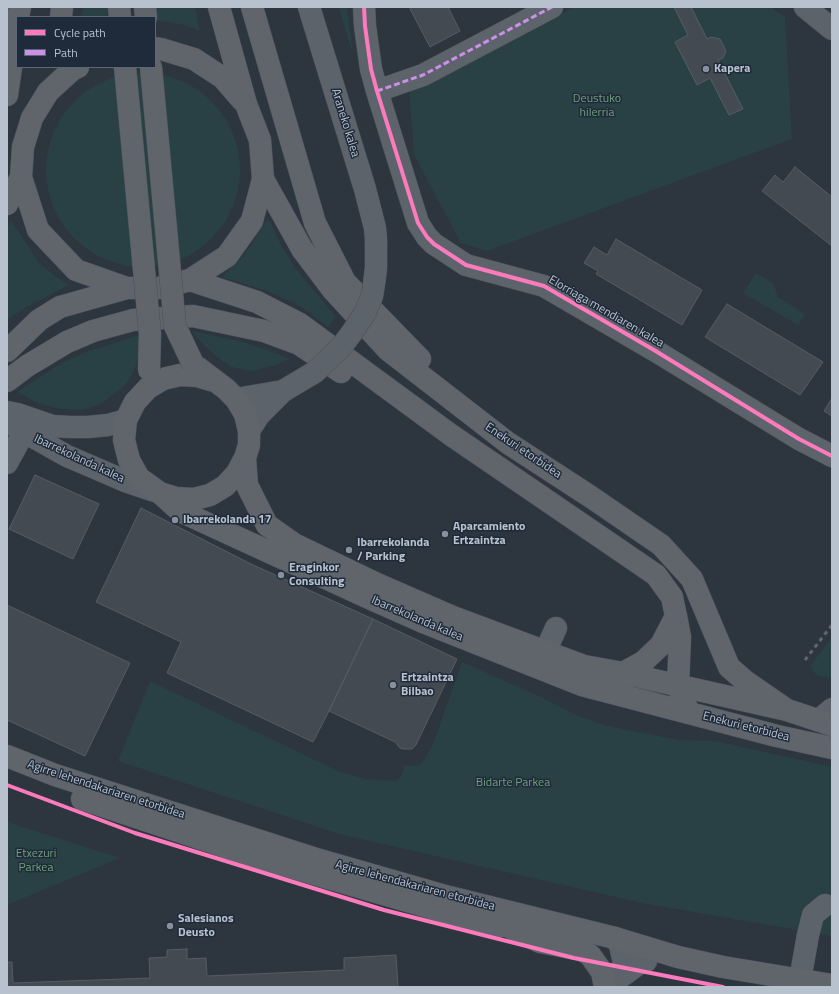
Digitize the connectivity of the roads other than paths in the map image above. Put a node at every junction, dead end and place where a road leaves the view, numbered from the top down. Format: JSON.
{"nodes":[{"id":1,"x":219,"y":7,"type":"edge"},
{"id":2,"x":252,"y":7,"type":"edge"},
{"id":3,"x":309,"y":7,"type":"edge"},
{"id":4,"x":364,"y":7,"type":"edge"},
{"id":5,"x":552,"y":7,"type":"edge"},
{"id":6,"x":805,"y":7,"type":"edge"},
{"id":7,"x":832,"y":29,"type":"edge"},
{"id":8,"x":16,"y":33,"type":"edge"},
{"id":9,"x":156,"y":48,"type":"edge"},
{"id":10,"x":52,"y":68,"type":"edge"},
{"id":11,"x":76,"y":68,"type":"edge"},
{"id":12,"x":125,"y":68,"type":"edge"},
{"id":13,"x":151,"y":68,"type":"edge"},
{"id":14,"x":377,"y":91,"type":"junction"},
{"id":15,"x":48,"y":92,"type":"junction"},
{"id":16,"x":7,"y":95,"type":"edge"},
{"id":17,"x":246,"y":104,"type":"junction"},
{"id":18,"x":21,"y":177,"type":"junction"},
{"id":19,"x":264,"y":179,"type":"junction"},
{"id":20,"x":7,"y":204,"type":"edge"},
{"id":21,"x":190,"y":280,"type":"junction"},
{"id":22,"x":127,"y":288,"type":"junction"},
{"id":23,"x":7,"y":351,"type":"edge"},
{"id":24,"x":149,"y":379,"type":"junction"},
{"id":25,"x":7,"y":381,"type":"edge"},
{"id":26,"x":214,"y":381,"type":"junction"},
{"id":27,"x":284,"y":391,"type":"junction"},
{"id":28,"x":241,"y":398,"type":"junction"},
{"id":29,"x":7,"y":412,"type":"edge"},
{"id":30,"x":126,"y":420,"type":"junction"},
{"id":31,"x":254,"y":423,"type":"junction"},
{"id":32,"x":15,"y":426,"type":"edge"},
{"id":33,"x":451,"y":435,"type":"junction"},
{"id":34,"x":508,"y":442,"type":"junction"},
{"id":35,"x":832,"y":456,"type":"edge"},
{"id":36,"x":245,"y":458,"type":"junction"},
{"id":37,"x":7,"y":463,"type":"edge"},
{"id":38,"x":157,"y":492,"type":"junction"},
{"id":39,"x":676,"y":616,"type":"junction"},
{"id":40,"x":556,"y":628,"type":"dead end"},
{"id":41,"x":545,"y":652,"type":"junction"},
{"id":42,"x":623,"y":673,"type":"junction"},
{"id":43,"x":678,"y":686,"type":"junction"},
{"id":44,"x":787,"y":710,"type":"junction"},
{"id":45,"x":689,"y":713,"type":"junction"},
{"id":46,"x":828,"y":718,"type":"edge"},
{"id":47,"x":743,"y":727,"type":"junction"},
{"id":48,"x":832,"y":748,"type":"edge"},
{"id":49,"x":7,"y":756,"type":"edge"},
{"id":50,"x":7,"y":772,"type":"edge"},
{"id":51,"x":830,"y":906,"type":"edge"},
{"id":52,"x":511,"y":928,"type":"junction"},
{"id":53,"x":618,"y":944,"type":"junction"},
{"id":54,"x":646,"y":961,"type":"junction"},
{"id":55,"x":792,"y":983,"type":"edge"},
{"id":56,"x":612,"y":984,"type":"edge"},
{"id":57,"x":832,"y":985,"type":"edge"}],
"edges":[{"from":1,"to":17,"type":"main road"},
{"from":2,"to":34,"type":"main road"},
{"from":3,"to":27,"type":"street","name":"Araneko kalea","bridge":true},
{"from":4,"to":14,"type":"street","name":"Elorriaga mendiaren kalea"},
{"from":5,"to":14,"type":"street"},
{"from":6,"to":7,"type":"street"},
{"from":8,"to":16,"type":"main road"},
{"from":9,"to":17,"type":"main road"},
{"from":10,"to":15,"type":"main road"},
{"from":11,"to":15,"type":"main road"},
{"from":12,"to":24,"type":"main road","bridge":true},
{"from":13,"to":26,"type":"main road","bridge":true},
{"from":14,"to":35,"type":"street","name":"Elorriaga mendiaren kalea"},
{"from":15,"to":18,"type":"main road"},
{"from":17,"to":19,"type":"main road"},
{"from":18,"to":20,"type":"main road"},
{"from":18,"to":22,"type":"main road"},
{"from":19,"to":21,"type":"main road"},
{"from":19,"to":34,"type":"main road","name":"Enekuri etorbidea"},
{"from":21,"to":22,"type":"main road"},
{"from":21,"to":33,"type":"main road","name":"Enekuri etorbidea"},
{"from":22,"to":23,"type":"main road"},
{"from":24,"to":26,"type":"main road"},
{"from":24,"to":30,"type":"main road"},
{"from":25,"to":33,"type":"main road","name":"Enekuri etorbidea"},
{"from":26,"to":28,"type":"main road"},
{"from":27,"to":28,"type":"street"},
{"from":27,"to":31,"type":"street"},
{"from":28,"to":31,"type":"main road"},
{"from":29,"to":30,"type":"street","name":"Ibarrekolanda kalea"},
{"from":30,"to":38,"type":"main road"},
{"from":31,"to":36,"type":"main road"},
{"from":32,"to":37,"type":"street"},
{"from":32,"to":38,"type":"street","name":"Ibarrekolanda kalea"},
{"from":33,"to":39,"type":"main road","name":"Enekuri etorbidea"},
{"from":34,"to":44,"type":"main road","name":"Enekuri etorbidea"},
{"from":36,"to":38,"type":"main road"},
{"from":36,"to":41,"type":"main road","name":"Ibarrekolanda kalea"},
{"from":38,"to":45,"type":"main road","name":"Ibarrekolanda kalea"},
{"from":39,"to":42,"type":"main road"},
{"from":39,"to":43,"type":"main road","name":"Enekuri etorbidea"},
{"from":40,"to":41,"type":"street"},
{"from":41,"to":42,"type":"main road","name":"Ibarrekolanda kalea"},
{"from":42,"to":43,"type":"main road","name":"Ibarrekolanda kalea"},
{"from":43,"to":44,"type":"main road","name":"Enekuri etorbidea"},
{"from":43,"to":45,"type":"main road","name":"Enekuri etorbidea"},
{"from":44,"to":46,"type":"main road","name":"Enekuri etorbidea"},
{"from":45,"to":47,"type":"main road","name":"Enekuri etorbidea"},
{"from":46,"to":47,"type":"main road"},
{"from":47,"to":48,"type":"main road","name":"Enekuri etorbidea"},
{"from":49,"to":53,"type":"main road","name":"Agirre lehendakariaren etorbidea"},
{"from":50,"to":52,"type":"main road","name":"Agirre lehendakariaren etorbidea"},
{"from":51,"to":55,"type":"street"},
{"from":52,"to":53,"type":"main road","name":"Agirre lehendakariaren etorbidea"},
{"from":52,"to":56,"type":"main road","name":"Agirre lehendakariaren etorbidea"},
{"from":53,"to":54,"type":"main road","name":"Agirre lehendakariaren etorbidea"},
{"from":53,"to":55,"type":"main road","name":"Agirre lehendakariaren etorbidea"},
{"from":53,"to":56,"type":"street"},
{"from":54,"to":55,"type":"main road","name":"Agirre lehendakariaren etorbidea"},
{"from":54,"to":56,"type":"street"},
{"from":55,"to":57,"type":"main road","name":"Agirre lehendakariaren etorbidea"}]}
